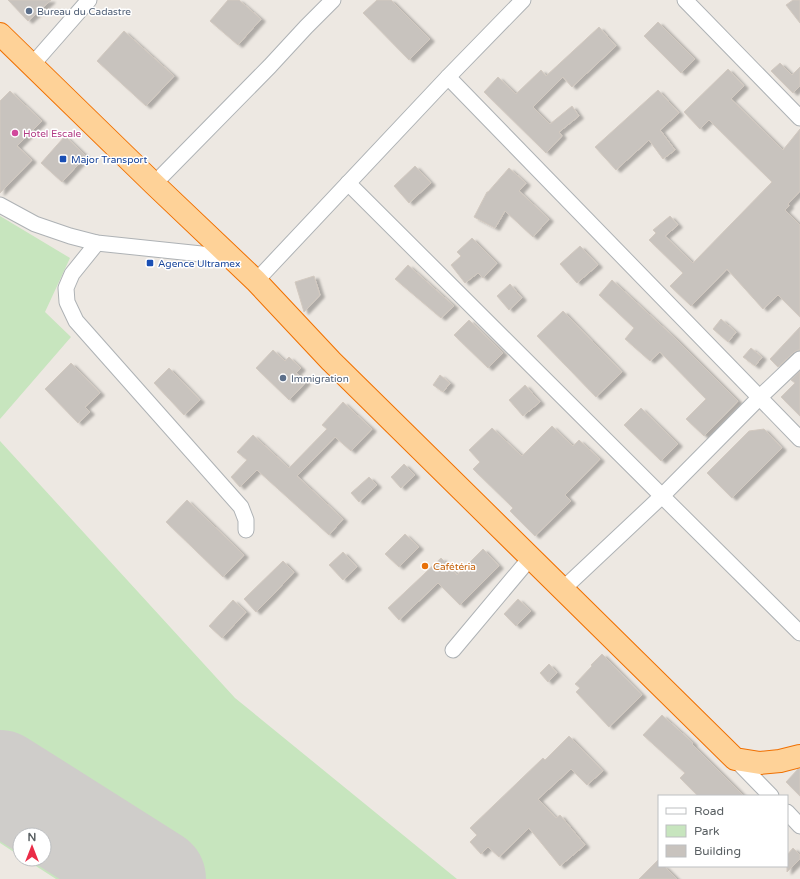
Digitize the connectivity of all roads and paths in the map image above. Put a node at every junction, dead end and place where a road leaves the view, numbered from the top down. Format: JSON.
{"nodes":[{"id":1,"x":89,"y":0,"type":"edge"},
{"id":2,"x":333,"y":0,"type":"edge"},
{"id":3,"x":522,"y":0,"type":"edge"},
{"id":4,"x":685,"y":0,"type":"edge"},
{"id":5,"x":0,"y":34,"type":"edge"},
{"id":6,"x":32,"y":65,"type":"junction"},
{"id":7,"x":448,"y":77,"type":"junction"},
{"id":8,"x":800,"y":118,"type":"edge"},
{"id":9,"x":348,"y":183,"type":"junction"},
{"id":10,"x":154,"y":184,"type":"junction"},
{"id":11,"x":0,"y":205,"type":"edge"},
{"id":12,"x":97,"y":243,"type":"junction"},
{"id":13,"x":230,"y":257,"type":"junction"},
{"id":14,"x":256,"y":281,"type":"junction"},
{"id":15,"x":800,"y":360,"type":"edge"},
{"id":16,"x":760,"y":397,"type":"junction"},
{"id":17,"x":800,"y":438,"type":"edge"},
{"id":18,"x":662,"y":496,"type":"junction"},
{"id":19,"x":246,"y":530,"type":"dead end"},
{"id":20,"x":530,"y":557,"type":"junction"},
{"id":21,"x":563,"y":589,"type":"junction"},
{"id":22,"x":800,"y":633,"type":"edge"},
{"id":23,"x":453,"y":650,"type":"dead end"},
{"id":24,"x":800,"y":756,"type":"edge"},
{"id":25,"x":735,"y":759,"type":"junction"},
{"id":26,"x":770,"y":795,"type":"edge"},
{"id":27,"x":788,"y":813,"type":"edge"},
{"id":28,"x":800,"y":826,"type":"edge"}],
"edges":[{"from":1,"to":6,"type":"street"},
{"from":2,"to":10,"type":"street"},
{"from":3,"to":7,"type":"street"},
{"from":4,"to":8,"type":"street"},
{"from":5,"to":6,"type":"highway"},
{"from":6,"to":10,"type":"highway"},
{"from":7,"to":9,"type":"street"},
{"from":7,"to":16,"type":"street"},
{"from":9,"to":14,"type":"street"},
{"from":9,"to":18,"type":"street"},
{"from":10,"to":13,"type":"highway"},
{"from":11,"to":12,"type":"street"},
{"from":12,"to":13,"type":"street"},
{"from":12,"to":19,"type":"street"},
{"from":13,"to":14,"type":"highway"},
{"from":14,"to":20,"type":"highway"},
{"from":15,"to":16,"type":"street"},
{"from":16,"to":17,"type":"street"},
{"from":16,"to":18,"type":"street"},
{"from":18,"to":21,"type":"street"},
{"from":18,"to":22,"type":"street"},
{"from":20,"to":21,"type":"highway"},
{"from":20,"to":23,"type":"street"},
{"from":21,"to":25,"type":"highway"},
{"from":24,"to":25,"type":"highway"},
{"from":25,"to":26,"type":"street"},
{"from":27,"to":28,"type":"street"}]}
